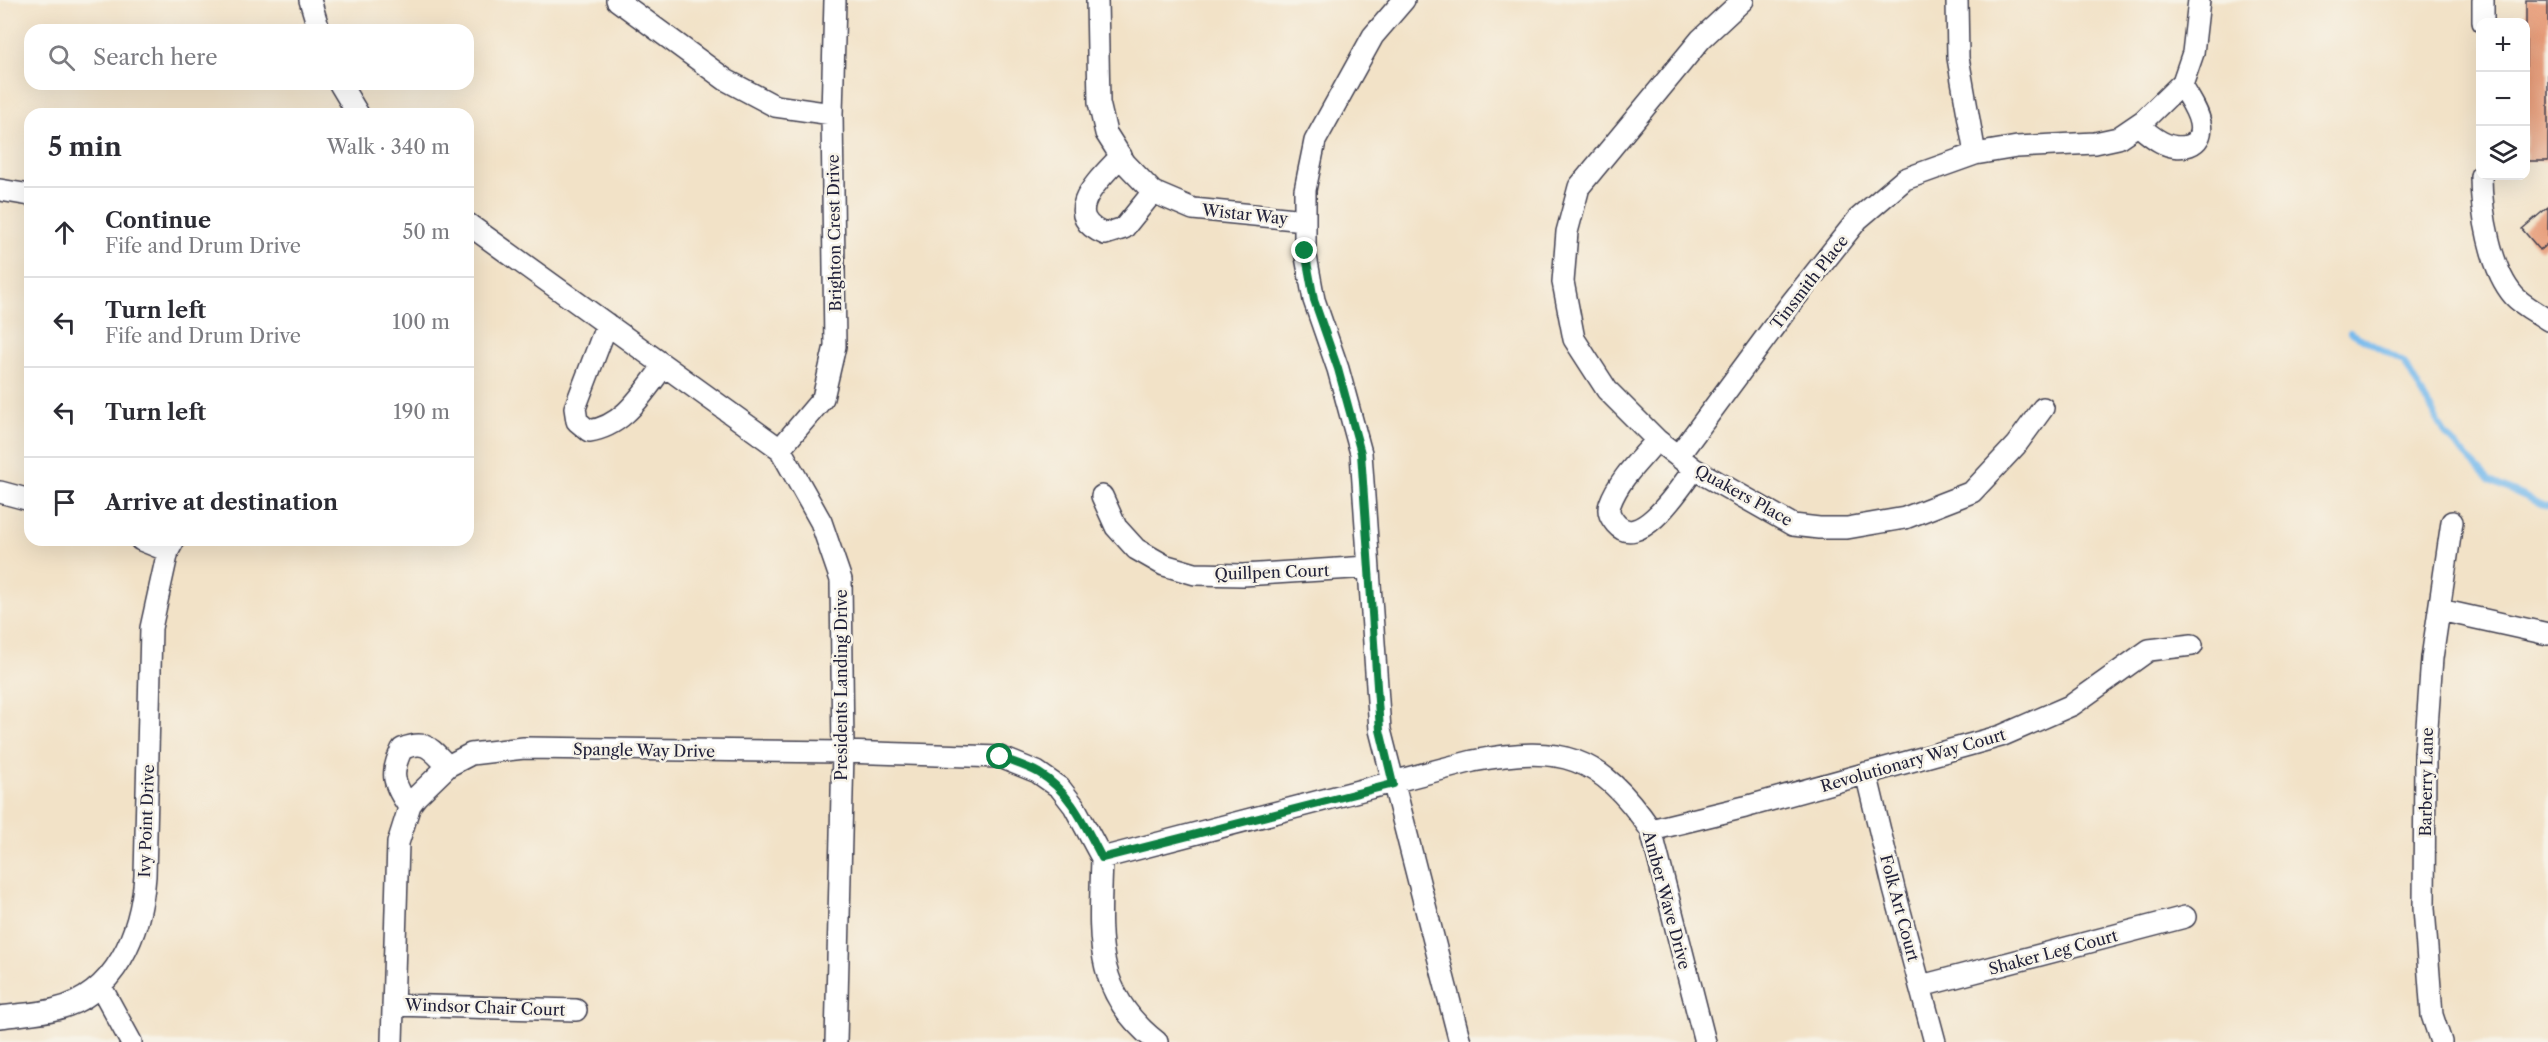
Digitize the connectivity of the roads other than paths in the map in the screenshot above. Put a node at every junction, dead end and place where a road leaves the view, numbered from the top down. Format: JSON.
{"nodes":[{"id":1,"x":310,"y":0,"type":"edge"},
{"id":2,"x":617,"y":0,"type":"edge"},
{"id":3,"x":835,"y":0,"type":"edge"},
{"id":4,"x":1097,"y":0,"type":"edge"},
{"id":5,"x":1404,"y":0,"type":"edge"},
{"id":6,"x":1743,"y":0,"type":"edge"},
{"id":7,"x":1957,"y":0,"type":"edge"},
{"id":8,"x":2199,"y":0,"type":"edge"},
{"id":9,"x":2483,"y":0,"type":"edge"},
{"id":10,"x":2483,"y":18,"type":"edge"},
{"id":11,"x":318,"y":24,"type":"edge"},
{"id":12,"x":2181,"y":84,"type":"junction"},
{"id":13,"x":344,"y":90,"type":"edge"},
{"id":14,"x":354,"y":108,"type":"edge"},
{"id":15,"x":832,"y":114,"type":"junction"},
{"id":16,"x":2138,"y":125,"type":"junction"},
{"id":17,"x":1975,"y":154,"type":"junction"},
{"id":18,"x":1121,"y":156,"type":"junction"},
{"id":19,"x":2481,"y":180,"type":"edge"},
{"id":20,"x":0,"y":190,"type":"edge"},
{"id":21,"x":1153,"y":192,"type":"junction"},
{"id":22,"x":24,"y":194,"type":"edge"},
{"id":23,"x":1305,"y":220,"type":"junction"},
{"id":24,"x":474,"y":228,"type":"edge"},
{"id":25,"x":2548,"y":320,"type":"edge"},
{"id":26,"x":607,"y":324,"type":"junction"},
{"id":27,"x":664,"y":366,"type":"junction"},
{"id":28,"x":2043,"y":408,"type":"dead end"},
{"id":29,"x":1657,"y":440,"type":"junction"},
{"id":30,"x":780,"y":449,"type":"junction"},
{"id":31,"x":1687,"y":462,"type":"junction"},
{"id":32,"x":0,"y":492,"type":"edge"},
{"id":33,"x":1102,"y":496,"type":"dead end"},
{"id":34,"x":24,"y":498,"type":"edge"},
{"id":35,"x":2452,"y":522,"type":"dead end"},
{"id":36,"x":171,"y":546,"type":"edge"},
{"id":37,"x":1368,"y":567,"type":"junction"},
{"id":38,"x":2440,"y":610,"type":"junction"},
{"id":39,"x":2548,"y":634,"type":"edge"},
{"id":40,"x":2192,"y":645,"type":"dead end"},
{"id":41,"x":843,"y":752,"type":"junction"},
{"id":42,"x":448,"y":766,"type":"junction"},
{"id":43,"x":1866,"y":773,"type":"junction"},
{"id":44,"x":1393,"y":784,"type":"junction"},
{"id":45,"x":409,"y":807,"type":"junction"},
{"id":46,"x":1651,"y":830,"type":"junction"},
{"id":47,"x":1102,"y":858,"type":"junction"},
{"id":48,"x":2185,"y":917,"type":"dead end"},
{"id":49,"x":1921,"y":986,"type":"junction"},
{"id":50,"x":100,"y":987,"type":"junction"},
{"id":51,"x":394,"y":1005,"type":"junction"},
{"id":52,"x":576,"y":1010,"type":"dead end"},
{"id":53,"x":0,"y":1017,"type":"edge"},
{"id":54,"x":131,"y":1042,"type":"edge"},
{"id":55,"x":392,"y":1042,"type":"edge"},
{"id":56,"x":836,"y":1042,"type":"edge"},
{"id":57,"x":1157,"y":1042,"type":"edge"},
{"id":58,"x":1460,"y":1042,"type":"edge"},
{"id":59,"x":1705,"y":1042,"type":"edge"},
{"id":60,"x":1935,"y":1042,"type":"edge"},
{"id":61,"x":2440,"y":1042,"type":"edge"}],
"edges":[{"from":1,"to":11,"type":"street"},
{"from":2,"to":15,"type":"street"},
{"from":3,"to":15,"type":"street","name":"Brighton Crest Drive"},
{"from":4,"to":18,"type":"street","name":"Wistar Way"},
{"from":5,"to":23,"type":"street"},
{"from":6,"to":29,"type":"street","name":"Quakers Place"},
{"from":7,"to":17,"type":"street"},
{"from":8,"to":12,"type":"street"},
{"from":9,"to":10,"type":"street"},
{"from":12,"to":16,"type":"street","name":"Tinsmith Place"},
{"from":12,"to":16,"type":"street"},
{"from":13,"to":14,"type":"street"},
{"from":15,"to":30,"type":"street","name":"Brighton Crest Drive"},
{"from":16,"to":17,"type":"street","name":"Tinsmith Place"},
{"from":17,"to":31,"type":"street","name":"Tinsmith Place"},
{"from":18,"to":21,"type":"street","name":"Wistar Way"},
{"from":18,"to":21,"type":"street"},
{"from":19,"to":25,"type":"street"},
{"from":20,"to":22,"type":"street"},
{"from":21,"to":23,"type":"street","name":"Wistar Way"},
{"from":23,"to":37,"type":"street"},
{"from":24,"to":26,"type":"street","name":"Presidents Landing Drive"},
{"from":26,"to":27,"type":"street","name":"Presidents Landing Drive"},
{"from":26,"to":27,"type":"street"},
{"from":27,"to":30,"type":"street","name":"Presidents Landing Drive"},
{"from":28,"to":31,"type":"street","name":"Quakers Place"},
{"from":29,"to":31,"type":"street","name":"Quakers Place"},
{"from":29,"to":31,"type":"street","name":"Tinsmith Place"},
{"from":30,"to":41,"type":"street","name":"Presidents Landing Drive"},
{"from":32,"to":34,"type":"street"},
{"from":33,"to":37,"type":"street","name":"Quillpen Court"},
{"from":35,"to":38,"type":"street","name":"Barberry Lane"},
{"from":36,"to":50,"type":"street","name":"Ivy Point Drive"},
{"from":37,"to":44,"type":"street"},
{"from":38,"to":39,"type":"street"},
{"from":38,"to":61,"type":"street","name":"Barberry Lane"},
{"from":40,"to":43,"type":"street","name":"Revolutionary Way Court"},
{"from":41,"to":42,"type":"street","name":"Spangle Way Drive"},
{"from":41,"to":47,"type":"street","name":"Spangle Way Drive"},
{"from":41,"to":56,"type":"street","name":"Presidents Landing Drive"},
{"from":42,"to":45,"type":"street","name":"Spangle Way Drive"},
{"from":42,"to":45,"type":"street"},
{"from":43,"to":46,"type":"street","name":"Revolutionary Way Court"},
{"from":43,"to":49,"type":"street","name":"Folk Art Court"},
{"from":44,"to":46,"type":"street","name":"Amber Wave Drive"},
{"from":44,"to":47,"type":"street","name":"Amber Wave Drive"},
{"from":44,"to":58,"type":"street"},
{"from":45,"to":51,"type":"street","name":"Spangle Way Drive"},
{"from":46,"to":59,"type":"street","name":"Amber Wave Drive"},
{"from":47,"to":57,"type":"street"},
{"from":48,"to":49,"type":"street","name":"Shaker Leg Court"},
{"from":49,"to":60,"type":"street","name":"Folk Art Court"},
{"from":50,"to":53,"type":"street","name":"Ivy Point Drive"},
{"from":50,"to":54,"type":"street"},
{"from":51,"to":52,"type":"street","name":"Windsor Chair Court"},
{"from":51,"to":55,"type":"street","name":"Spangle Way Drive"}]}
